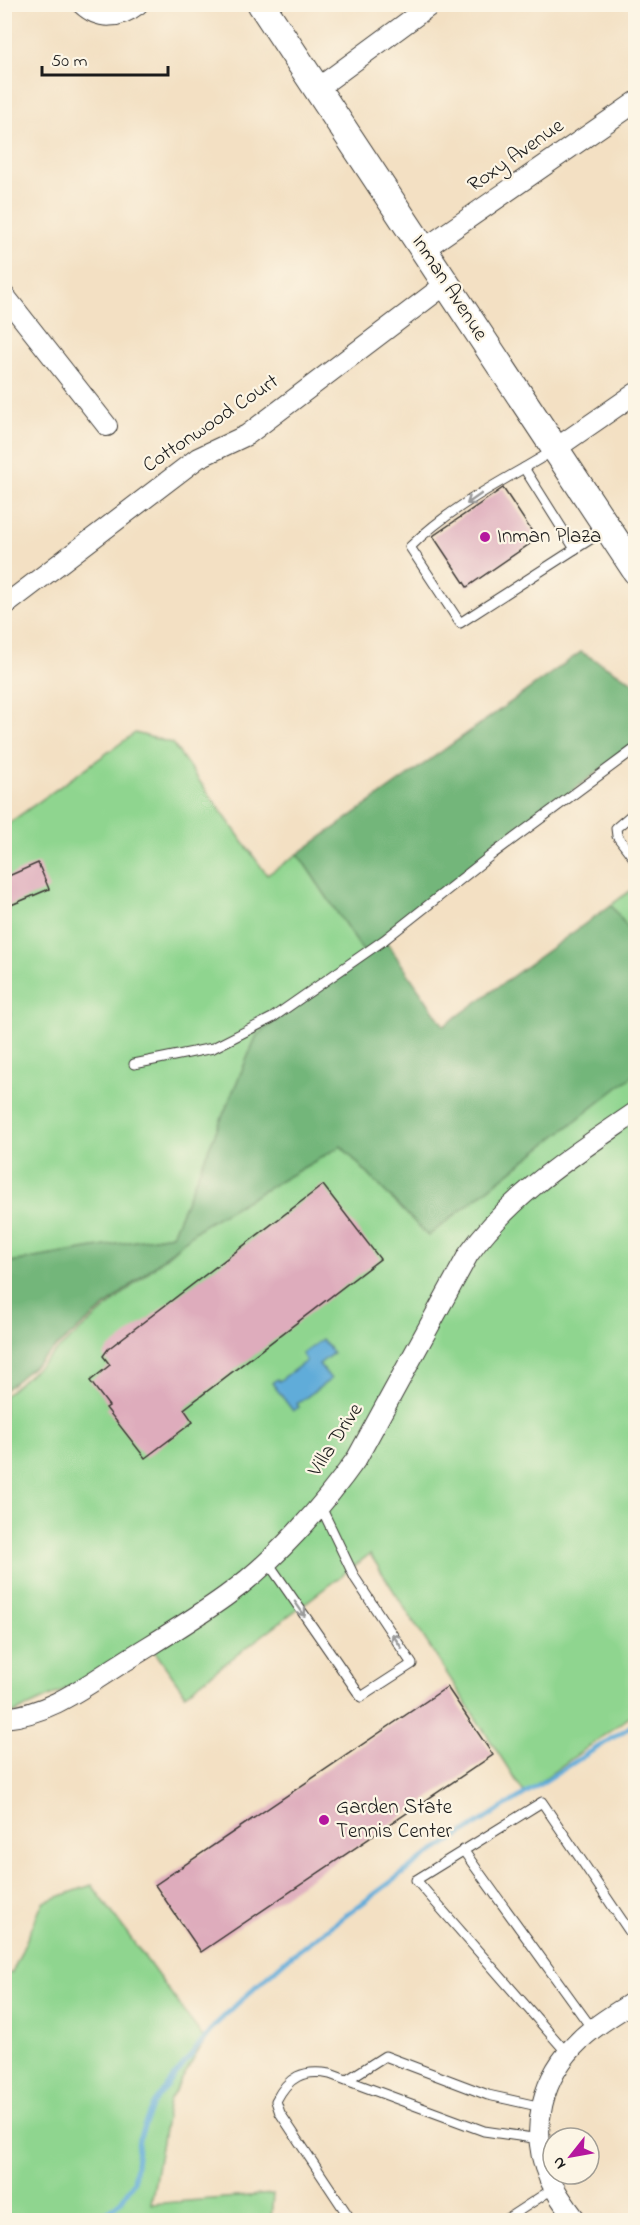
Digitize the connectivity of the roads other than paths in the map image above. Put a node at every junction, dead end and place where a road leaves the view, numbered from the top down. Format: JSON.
{"nodes":[{"id":1,"x":82,"y":4,"type":"edge"},
{"id":2,"x":138,"y":4,"type":"edge"},
{"id":3,"x":261,"y":4,"type":"edge"},
{"id":4,"x":432,"y":4,"type":"edge"},
{"id":5,"x":318,"y":88,"type":"junction"},
{"id":6,"x":636,"y":102,"type":"edge"},
{"id":7,"x":424,"y":249,"type":"junction"},
{"id":8,"x":446,"y":284,"type":"junction"},
{"id":9,"x":4,"y":295,"type":"edge"},
{"id":10,"x":636,"y":393,"type":"edge"},
{"id":11,"x":107,"y":426,"type":"dead end"},
{"id":12,"x":555,"y":449,"type":"junction"},
{"id":13,"x":524,"y":468,"type":"junction"},
{"id":14,"x":608,"y":529,"type":"junction"},
{"id":15,"x":574,"y":549,"type":"junction"},
{"id":16,"x":636,"y":571,"type":"edge"},
{"id":17,"x":4,"y":606,"type":"edge"},
{"id":18,"x":636,"y":748,"type":"edge"},
{"id":19,"x":636,"y":811,"type":"edge"},
{"id":20,"x":636,"y":861,"type":"edge"},
{"id":21,"x":134,"y":1064,"type":"dead end"},
{"id":22,"x":636,"y":1112,"type":"edge"},
{"id":23,"x":320,"y":1505,"type":"junction"},
{"id":24,"x":267,"y":1561,"type":"junction"},
{"id":25,"x":4,"y":1718,"type":"edge"},
{"id":26,"x":463,"y":1850,"type":"junction"},
{"id":27,"x":636,"y":1941,"type":"edge"},
{"id":28,"x":636,"y":2000,"type":"edge"},
{"id":29,"x":593,"y":2030,"type":"junction"},
{"id":30,"x":567,"y":2053,"type":"junction"},
{"id":31,"x":347,"y":2080,"type":"junction"},
{"id":32,"x":542,"y":2107,"type":"junction"},
{"id":33,"x":540,"y":2139,"type":"junction"},
{"id":34,"x":554,"y":2188,"type":"junction"},
{"id":35,"x":351,"y":2220,"type":"edge"},
{"id":36,"x":505,"y":2220,"type":"edge"},
{"id":37,"x":576,"y":2220,"type":"edge"}],
"edges":[{"from":1,"to":2,"type":"street"},
{"from":3,"to":5,"type":"main road","name":"Inman Avenue"},
{"from":4,"to":5,"type":"street"},
{"from":5,"to":7,"type":"main road","name":"Inman Avenue"},
{"from":6,"to":7,"type":"street","name":"Roxy Avenue"},
{"from":7,"to":8,"type":"main road","name":"Inman Avenue"},
{"from":8,"to":12,"type":"main road","name":"Inman Avenue"},
{"from":8,"to":17,"type":"street","name":"Cottonwood Court"},
{"from":9,"to":11,"type":"street"},
{"from":10,"to":12,"type":"street"},
{"from":12,"to":13,"type":"lane"},
{"from":12,"to":14,"type":"main road","name":"Inman Avenue"},
{"from":13,"to":15,"type":"lane"},
{"from":13,"to":15,"type":"lane","one_way":true},
{"from":14,"to":15,"type":"lane"},
{"from":14,"to":16,"type":"main road","name":"Inman Avenue"},
{"from":18,"to":21,"type":"lane"},
{"from":19,"to":20,"type":"lane"},
{"from":22,"to":23,"type":"street","name":"Villa Drive"},
{"from":23,"to":24,"type":"street","name":"Villa Drive"},
{"from":24,"to":23,"type":"lane","one_way":true},
{"from":24,"to":25,"type":"street","name":"Villa Drive"},
{"from":26,"to":27,"type":"lane"},
{"from":26,"to":29,"type":"lane"},
{"from":26,"to":30,"type":"lane"},
{"from":28,"to":29,"type":"street"},
{"from":29,"to":30,"type":"street"},
{"from":30,"to":32,"type":"street"},
{"from":31,"to":32,"type":"lane"},
{"from":31,"to":33,"type":"lane"},
{"from":31,"to":35,"type":"lane"},
{"from":32,"to":33,"type":"street"},
{"from":33,"to":34,"type":"street"},
{"from":34,"to":36,"type":"lane"},
{"from":34,"to":37,"type":"street"}]}
